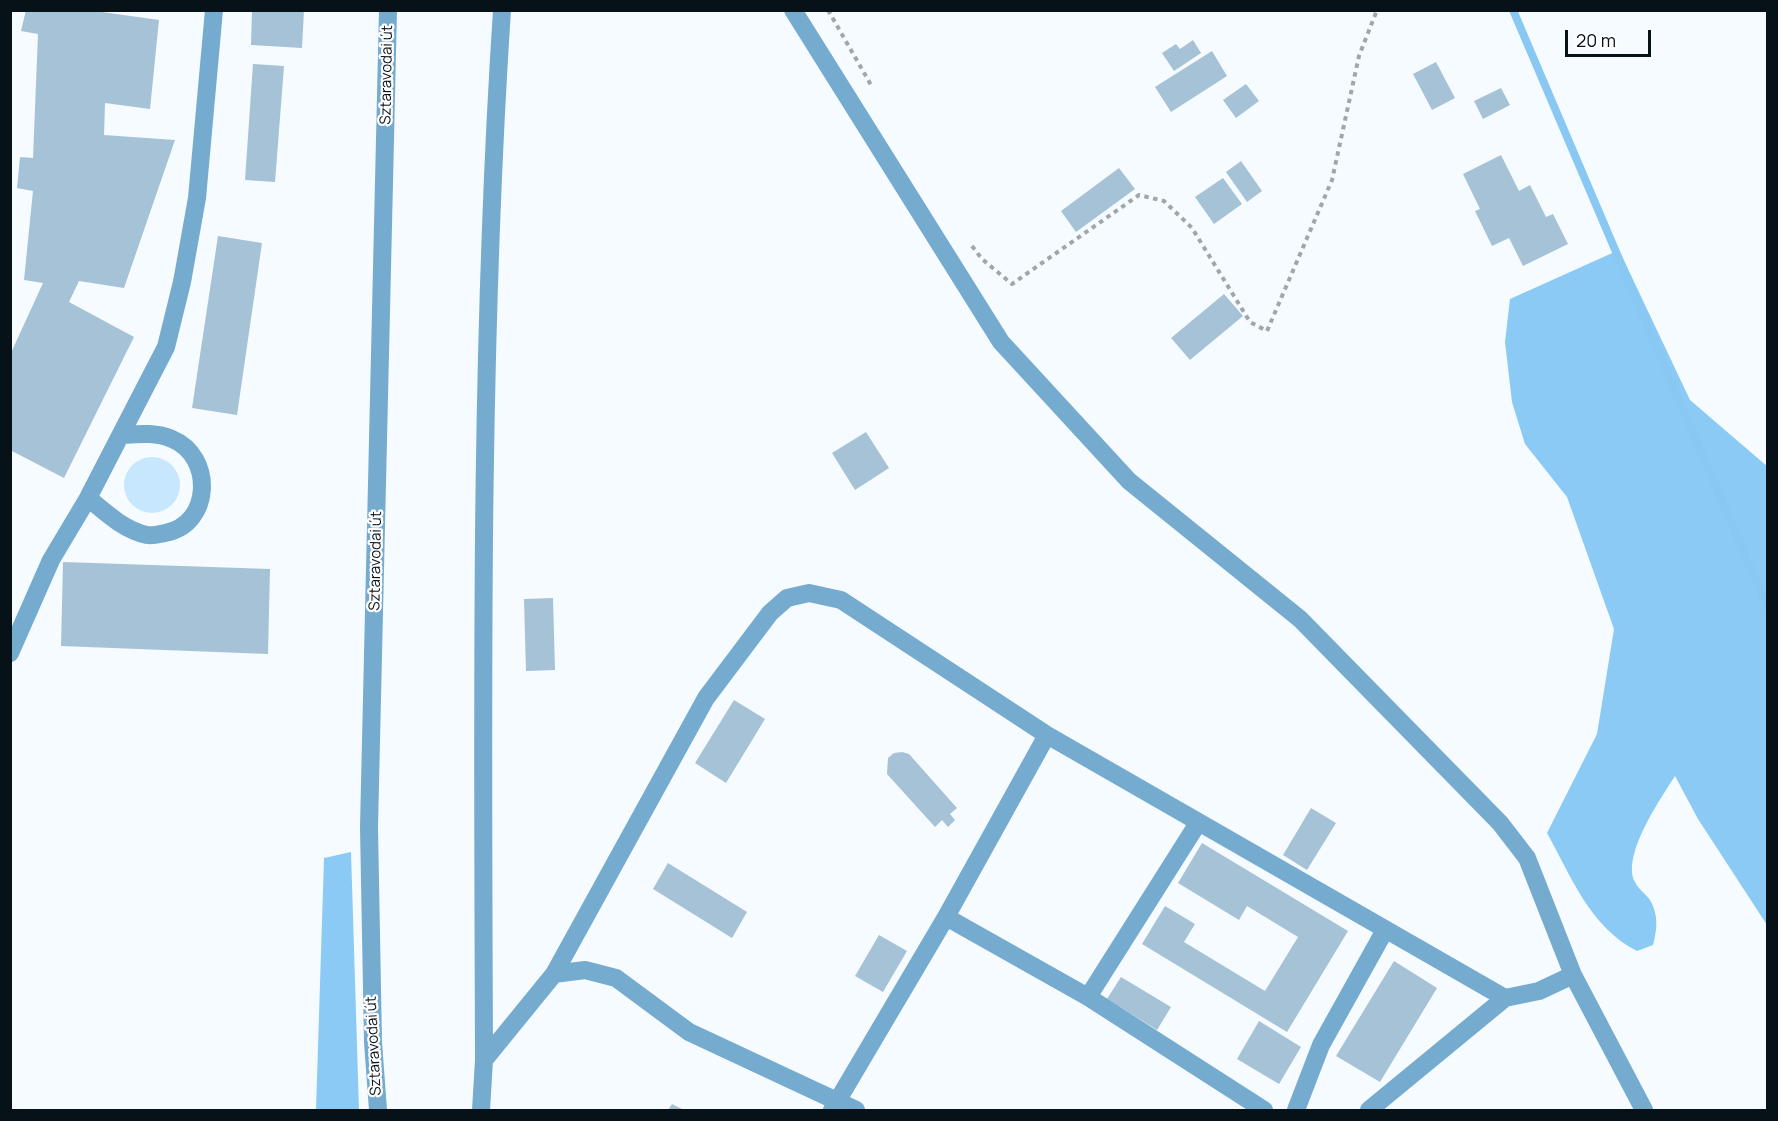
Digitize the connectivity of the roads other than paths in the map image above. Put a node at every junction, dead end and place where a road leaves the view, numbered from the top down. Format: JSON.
{"nodes":[{"id":1,"x":214,"y":10,"type":"edge"},
{"id":2,"x":388,"y":10,"type":"edge"},
{"id":3,"x":502,"y":10,"type":"edge"},
{"id":4,"x":793,"y":10,"type":"edge"},
{"id":5,"x":121,"y":435,"type":"junction"},
{"id":6,"x":88,"y":498,"type":"junction"},
{"id":7,"x":10,"y":653,"type":"edge"},
{"id":8,"x":1047,"y":735,"type":"junction"},
{"id":9,"x":1198,"y":823,"type":"junction"},
{"id":10,"x":946,"y":918,"type":"junction"},
{"id":11,"x":1385,"y":930,"type":"junction"},
{"id":12,"x":554,"y":974,"type":"junction"},
{"id":13,"x":1573,"y":975,"type":"junction"},
{"id":14,"x":1088,"y":998,"type":"junction"},
{"id":15,"x":1505,"y":998,"type":"junction"},
{"id":16,"x":484,"y":1060,"type":"junction"},
{"id":17,"x":835,"y":1105,"type":"edge"},
{"id":18,"x":378,"y":1110,"type":"edge"},
{"id":19,"x":481,"y":1110,"type":"edge"},
{"id":20,"x":856,"y":1110,"type":"edge"},
{"id":21,"x":1264,"y":1110,"type":"edge"},
{"id":22,"x":1296,"y":1110,"type":"edge"},
{"id":23,"x":1369,"y":1110,"type":"edge"},
{"id":24,"x":1644,"y":1110,"type":"edge"}],
"edges":[{"from":1,"to":5,"type":"street"},
{"from":2,"to":18,"type":"street","name":"Sztaravodai út"},
{"from":3,"to":16,"type":"street"},
{"from":4,"to":13,"type":"street"},
{"from":5,"to":6,"type":"street"},
{"from":5,"to":6,"type":"street"},
{"from":6,"to":7,"type":"street"},
{"from":8,"to":9,"type":"street"},
{"from":8,"to":10,"type":"street"},
{"from":8,"to":12,"type":"street"},
{"from":9,"to":11,"type":"street"},
{"from":9,"to":14,"type":"street"},
{"from":10,"to":14,"type":"street"},
{"from":10,"to":17,"type":"street"},
{"from":11,"to":15,"type":"street"},
{"from":11,"to":22,"type":"street"},
{"from":12,"to":16,"type":"street"},
{"from":12,"to":17,"type":"street"},
{"from":13,"to":15,"type":"street"},
{"from":13,"to":24,"type":"street"},
{"from":14,"to":21,"type":"street"},
{"from":15,"to":23,"type":"street"},
{"from":16,"to":19,"type":"street"},
{"from":17,"to":20,"type":"street"}]}
